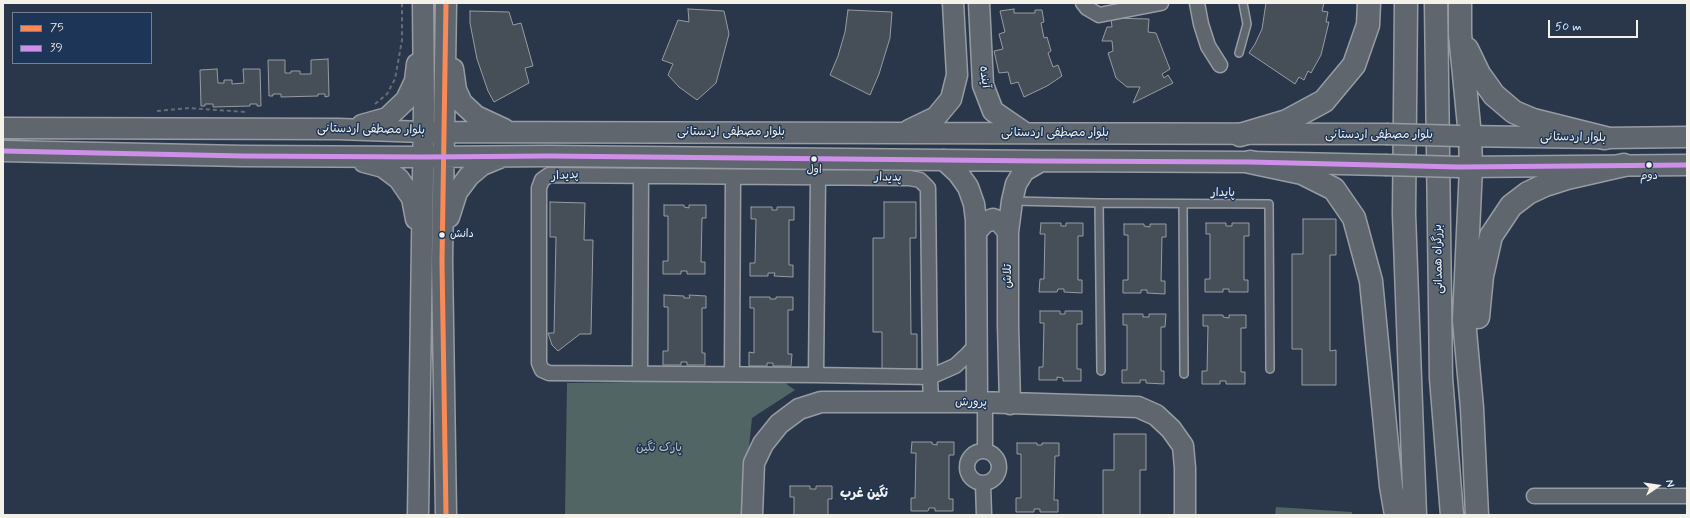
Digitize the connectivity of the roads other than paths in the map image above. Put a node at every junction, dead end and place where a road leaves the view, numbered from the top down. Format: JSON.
{"nodes":[{"id":1,"x":423,"y":3,"type":"edge"},
{"id":2,"x":446,"y":3,"type":"edge"},
{"id":3,"x":954,"y":3,"type":"edge"},
{"id":4,"x":979,"y":3,"type":"edge"},
{"id":5,"x":1083,"y":3,"type":"edge"},
{"id":6,"x":1161,"y":3,"type":"edge"},
{"id":7,"x":1197,"y":3,"type":"edge"},
{"id":8,"x":1243,"y":3,"type":"edge"},
{"id":9,"x":1369,"y":3,"type":"edge"},
{"id":10,"x":1406,"y":3,"type":"edge"},
{"id":11,"x":1436,"y":3,"type":"edge"},
{"id":12,"x":1460,"y":3,"type":"edge"},
{"id":13,"x":446,"y":24,"type":"junction"},
{"id":14,"x":424,"y":27,"type":"junction"},
{"id":15,"x":1460,"y":34,"type":"junction"},
{"id":16,"x":1239,"y":53,"type":"dead end"},
{"id":17,"x":1220,"y":65,"type":"dead end"},
{"id":18,"x":3,"y":128,"type":"edge"},
{"id":19,"x":338,"y":129,"type":"junction"},
{"id":20,"x":509,"y":131,"type":"junction"},
{"id":21,"x":434,"y":132,"type":"junction"},
{"id":22,"x":546,"y":132,"type":"junction"},
{"id":23,"x":905,"y":132,"type":"junction"},
{"id":24,"x":1025,"y":133,"type":"junction"},
{"id":25,"x":1240,"y":135,"type":"junction"},
{"id":26,"x":1465,"y":136,"type":"junction"},
{"id":27,"x":1605,"y":138,"type":"junction"},
{"id":28,"x":1687,"y":138,"type":"edge"},
{"id":29,"x":3,"y":151,"type":"edge"},
{"id":30,"x":342,"y":156,"type":"junction"},
{"id":31,"x":503,"y":156,"type":"junction"},
{"id":32,"x":548,"y":156,"type":"junction"},
{"id":33,"x":433,"y":157,"type":"junction"},
{"id":34,"x":944,"y":160,"type":"junction"},
{"id":35,"x":1041,"y":162,"type":"junction"},
{"id":36,"x":1250,"y":162,"type":"junction"},
{"id":37,"x":1624,"y":165,"type":"junction"},
{"id":38,"x":1687,"y":165,"type":"edge"},
{"id":39,"x":1465,"y":167,"type":"junction"},
{"id":40,"x":641,"y":176,"type":"junction"},
{"id":41,"x":733,"y":177,"type":"junction"},
{"id":42,"x":818,"y":177,"type":"junction"},
{"id":43,"x":1012,"y":201,"type":"junction"},
{"id":44,"x":1099,"y":203,"type":"junction"},
{"id":45,"x":1183,"y":204,"type":"junction"},
{"id":46,"x":977,"y":231,"type":"junction"},
{"id":47,"x":1008,"y":232,"type":"junction"},
{"id":48,"x":421,"y":242,"type":"junction"},
{"id":49,"x":442,"y":261,"type":"junction"},
{"id":50,"x":978,"y":322,"type":"junction"},
{"id":51,"x":1008,"y":325,"type":"junction"},
{"id":52,"x":977,"y":344,"type":"junction"},
{"id":53,"x":1270,"y":369,"type":"dead end"},
{"id":54,"x":1101,"y":371,"type":"dead end"},
{"id":55,"x":640,"y":373,"type":"junction"},
{"id":56,"x":732,"y":374,"type":"junction"},
{"id":57,"x":1184,"y":374,"type":"dead end"},
{"id":58,"x":816,"y":375,"type":"junction"},
{"id":59,"x":930,"y":377,"type":"junction"},
{"id":60,"x":931,"y":402,"type":"junction"},
{"id":61,"x":981,"y":403,"type":"junction"},
{"id":62,"x":1010,"y":404,"type":"junction"},
{"id":63,"x":1472,"y":408,"type":"junction"},
{"id":64,"x":985,"y":451,"type":"junction"},
{"id":65,"x":983,"y":483,"type":"junction"},
{"id":66,"x":1534,"y":496,"type":"dead end"},
{"id":67,"x":1687,"y":496,"type":"edge"},
{"id":68,"x":418,"y":515,"type":"edge"},
{"id":69,"x":446,"y":515,"type":"edge"},
{"id":70,"x":752,"y":515,"type":"edge"},
{"id":71,"x":984,"y":515,"type":"edge"},
{"id":72,"x":1185,"y":515,"type":"edge"},
{"id":73,"x":1396,"y":515,"type":"edge"},
{"id":74,"x":1415,"y":515,"type":"edge"},
{"id":75,"x":1452,"y":515,"type":"edge"},
{"id":76,"x":1477,"y":515,"type":"edge"}],
"edges":[{"from":1,"to":14,"type":"main road"},
{"from":2,"to":13,"type":"main road"},
{"from":3,"to":23,"type":"main road"},
{"from":4,"to":24,"type":"main road","name":"آینده"},
{"from":5,"to":6,"type":"street"},
{"from":7,"to":17,"type":"street"},
{"from":8,"to":16,"type":"lane"},
{"from":9,"to":25,"type":"highway"},
{"from":10,"to":74,"type":"highway"},
{"from":11,"to":75,"type":"highway","name":"بزرگراه همدانی"},
{"from":12,"to":15,"type":"highway"},
{"from":13,"to":20,"type":"main road"},
{"from":13,"to":21,"type":"main road"},
{"from":14,"to":19,"type":"main road"},
{"from":14,"to":21,"type":"main road"},
{"from":15,"to":26,"type":"highway"},
{"from":15,"to":27,"type":"highway"},
{"from":18,"to":19,"type":"main road","name":"بلوار مصطفی اردستانی"},
{"from":19,"to":21,"type":"main road","name":"بلوار مصطفی اردستانی"},
{"from":20,"to":21,"type":"main road","name":"بلوار مصطفی اردستانی"},
{"from":20,"to":22,"type":"main road","name":"بلوار مصطفی اردستانی"},
{"from":21,"to":33,"type":"main road"},
{"from":22,"to":23,"type":"main road","name":"بلوار مصطفی اردستانی"},
{"from":22,"to":32,"type":"main road"},
{"from":23,"to":24,"type":"main road","name":"بلوار مصطفی اردستانی"},
{"from":24,"to":25,"type":"main road","name":"بلوار مصطفی اردستانی"},
{"from":25,"to":26,"type":"main road","name":"بلوار مصطفی اردستانی","bridge":true},
{"from":26,"to":27,"type":"main road","name":"بلوار اردستانی"},
{"from":26,"to":39,"type":"highway"},
{"from":27,"to":28,"type":"main road","name":"بلوار اردستانی"},
{"from":29,"to":30,"type":"main road"},
{"from":30,"to":33,"type":"main road"},
{"from":30,"to":48,"type":"main road"},
{"from":31,"to":32,"type":"main road"},
{"from":31,"to":33,"type":"main road"},
{"from":31,"to":49,"type":"main road"},
{"from":32,"to":34,"type":"main road"},
{"from":33,"to":48,"type":"main road"},
{"from":33,"to":49,"type":"main road"},
{"from":34,"to":35,"type":"main road"},
{"from":34,"to":46,"type":"main road"},
{"from":35,"to":36,"type":"main road"},
{"from":35,"to":43,"type":"main road","name":"تلاش"},
{"from":36,"to":39,"type":"main road","bridge":true},
{"from":36,"to":73,"type":"highway"},
{"from":37,"to":38,"type":"main road"},
{"from":37,"to":39,"type":"main road"},
{"from":37,"to":63,"type":"highway"},
{"from":39,"to":63,"type":"highway"},
{"from":40,"to":41,"type":"street","name":"پدیدار"},
{"from":40,"to":55,"type":"street"},
{"from":40,"to":55,"type":"street","name":"پدیدار"},
{"from":41,"to":42,"type":"street","name":"پدیدار"},
{"from":41,"to":56,"type":"street"},
{"from":42,"to":58,"type":"street"},
{"from":42,"to":59,"type":"street","name":"پدیدار"},
{"from":43,"to":44,"type":"lane","name":"پایدار"},
{"from":43,"to":47,"type":"main road","name":"تلاش"},
{"from":44,"to":45,"type":"lane","name":"پایدار"},
{"from":44,"to":54,"type":"lane"},
{"from":45,"to":53,"type":"lane","name":"پایدار"},
{"from":45,"to":57,"type":"lane"},
{"from":46,"to":47,"type":"main road"},
{"from":46,"to":50,"type":"main road"},
{"from":47,"to":51,"type":"main road","name":"تلاش"},
{"from":48,"to":68,"type":"main road"},
{"from":49,"to":69,"type":"main road"},
{"from":50,"to":51,"type":"main road"},
{"from":50,"to":52,"type":"main road"},
{"from":51,"to":62,"type":"main road","name":"تلاش"},
{"from":52,"to":59,"type":"street","name":"پدیدار"},
{"from":52,"to":61,"type":"main road"},
{"from":55,"to":56,"type":"street","name":"پدیدار"},
{"from":56,"to":58,"type":"street","name":"پدیدار"},
{"from":58,"to":59,"type":"street","name":"پدیدار"},
{"from":59,"to":60,"type":"street"},
{"from":60,"to":61,"type":"main road","name":"پرورش"},
{"from":60,"to":70,"type":"main road","name":"پرورش"},
{"from":61,"to":62,"type":"main road","name":"پرورش"},
{"from":61,"to":64,"type":"street"},
{"from":62,"to":72,"type":"main road","name":"پرورش"},
{"from":63,"to":76,"type":"highway"},
{"from":64,"to":65,"type":"street"},
{"from":64,"to":65,"type":"street"},
{"from":65,"to":71,"type":"street"},
{"from":66,"to":67,"type":"street"}]}
